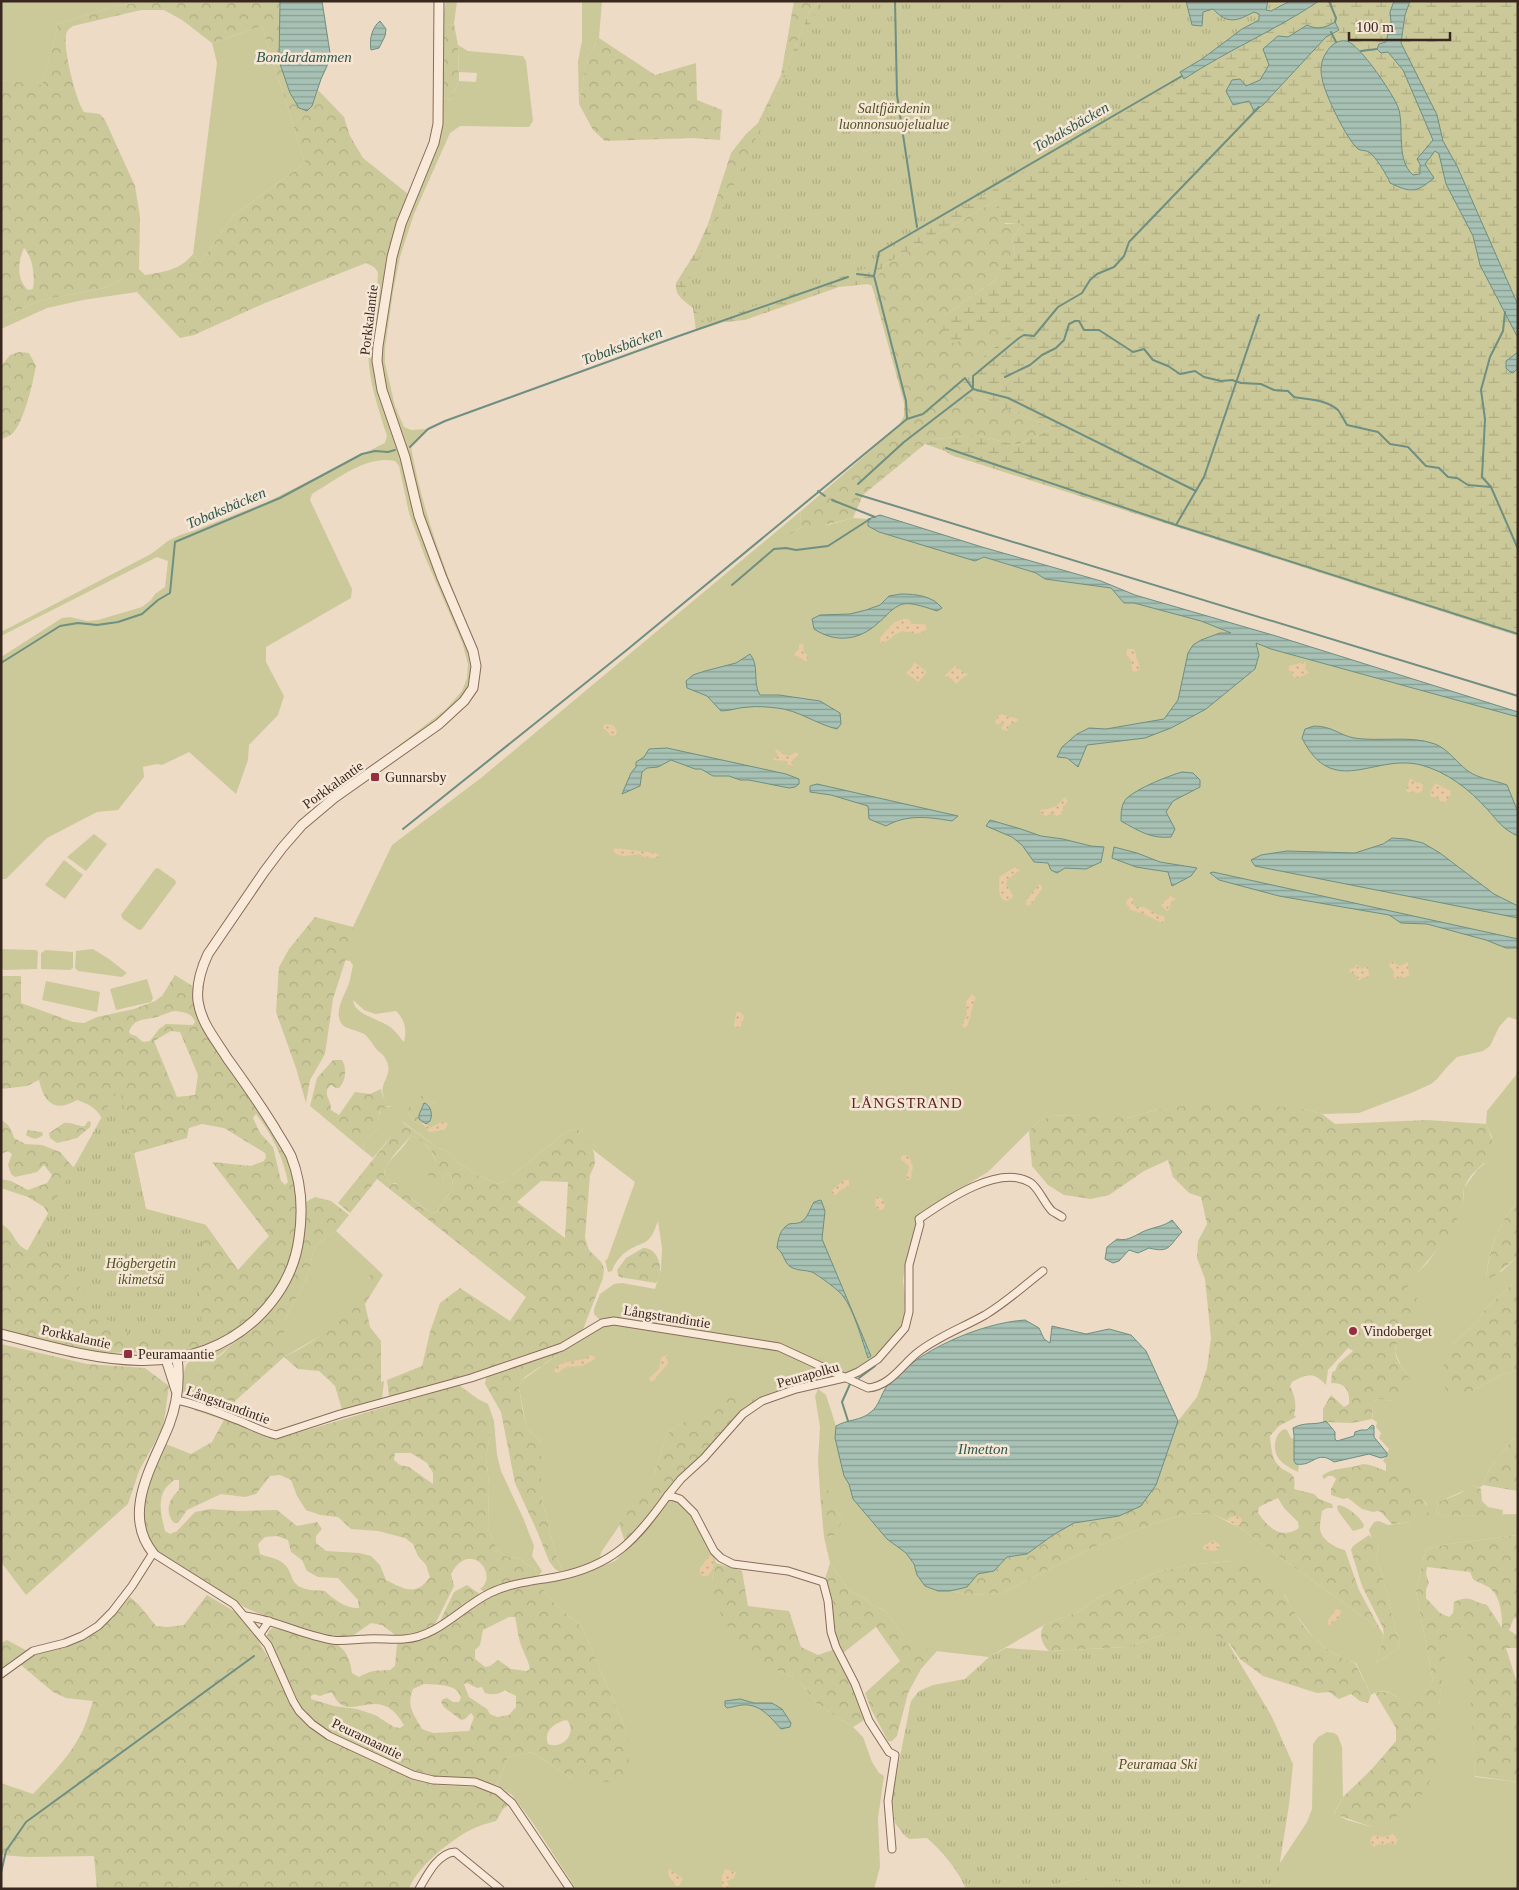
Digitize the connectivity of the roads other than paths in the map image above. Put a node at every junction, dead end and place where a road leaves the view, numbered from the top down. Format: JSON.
{"nodes":[{"id":1,"x":440,"y":1,"type":"edge"},
{"id":2,"x":1062,"y":1217,"type":"dead end"},
{"id":3,"x":1043,"y":1271,"type":"dead end"},
{"id":4,"x":1,"y":1334,"type":"edge"},
{"id":5,"x":177,"y":1358,"type":"junction"},
{"id":6,"x":166,"y":1359,"type":"junction"},
{"id":7,"x":844,"y":1378,"type":"junction"},
{"id":8,"x":176,"y":1395,"type":"junction"},
{"id":9,"x":668,"y":1495,"type":"junction"},
{"id":10,"x":153,"y":1553,"type":"junction"},
{"id":11,"x":245,"y":1616,"type":"junction"},
{"id":12,"x":270,"y":1621,"type":"junction"},
{"id":13,"x":260,"y":1634,"type":"junction"},
{"id":14,"x":1,"y":1674,"type":"edge"},
{"id":15,"x":892,"y":1849,"type":"dead end"},
{"id":16,"x":419,"y":1889,"type":"edge"},
{"id":17,"x":500,"y":1889,"type":"edge"},
{"id":18,"x":570,"y":1889,"type":"edge"}],
"edges":[{"from":1,"to":5,"type":"street","name":"Porkkalantie"},
{"from":2,"to":7,"type":"street","name":"Peurapolku"},
{"from":3,"to":7,"type":"street","name":"Långstrandintie"},
{"from":4,"to":6,"type":"street","name":"Porkkalantie"},
{"from":5,"to":6,"type":"street","name":"Porkkalantie"},
{"from":5,"to":8,"type":"street"},
{"from":6,"to":8,"type":"street"},
{"from":7,"to":8,"type":"street","name":"Långstrandintie"},
{"from":7,"to":9,"type":"street","name":"Peurapolku"},
{"from":8,"to":10,"type":"street"},
{"from":9,"to":12,"type":"street","name":"Peurapolku"},
{"from":9,"to":15,"type":"street"},
{"from":10,"to":11,"type":"street","name":"Peuramaantie"},
{"from":10,"to":14,"type":"street"},
{"from":11,"to":12,"type":"street","name":"Peurapolku"},
{"from":11,"to":13,"type":"street","name":"Peuramaantie"},
{"from":12,"to":13,"type":"street"},
{"from":13,"to":18,"type":"street","name":"Peuramaantie"},
{"from":16,"to":17,"type":"street"}]}
